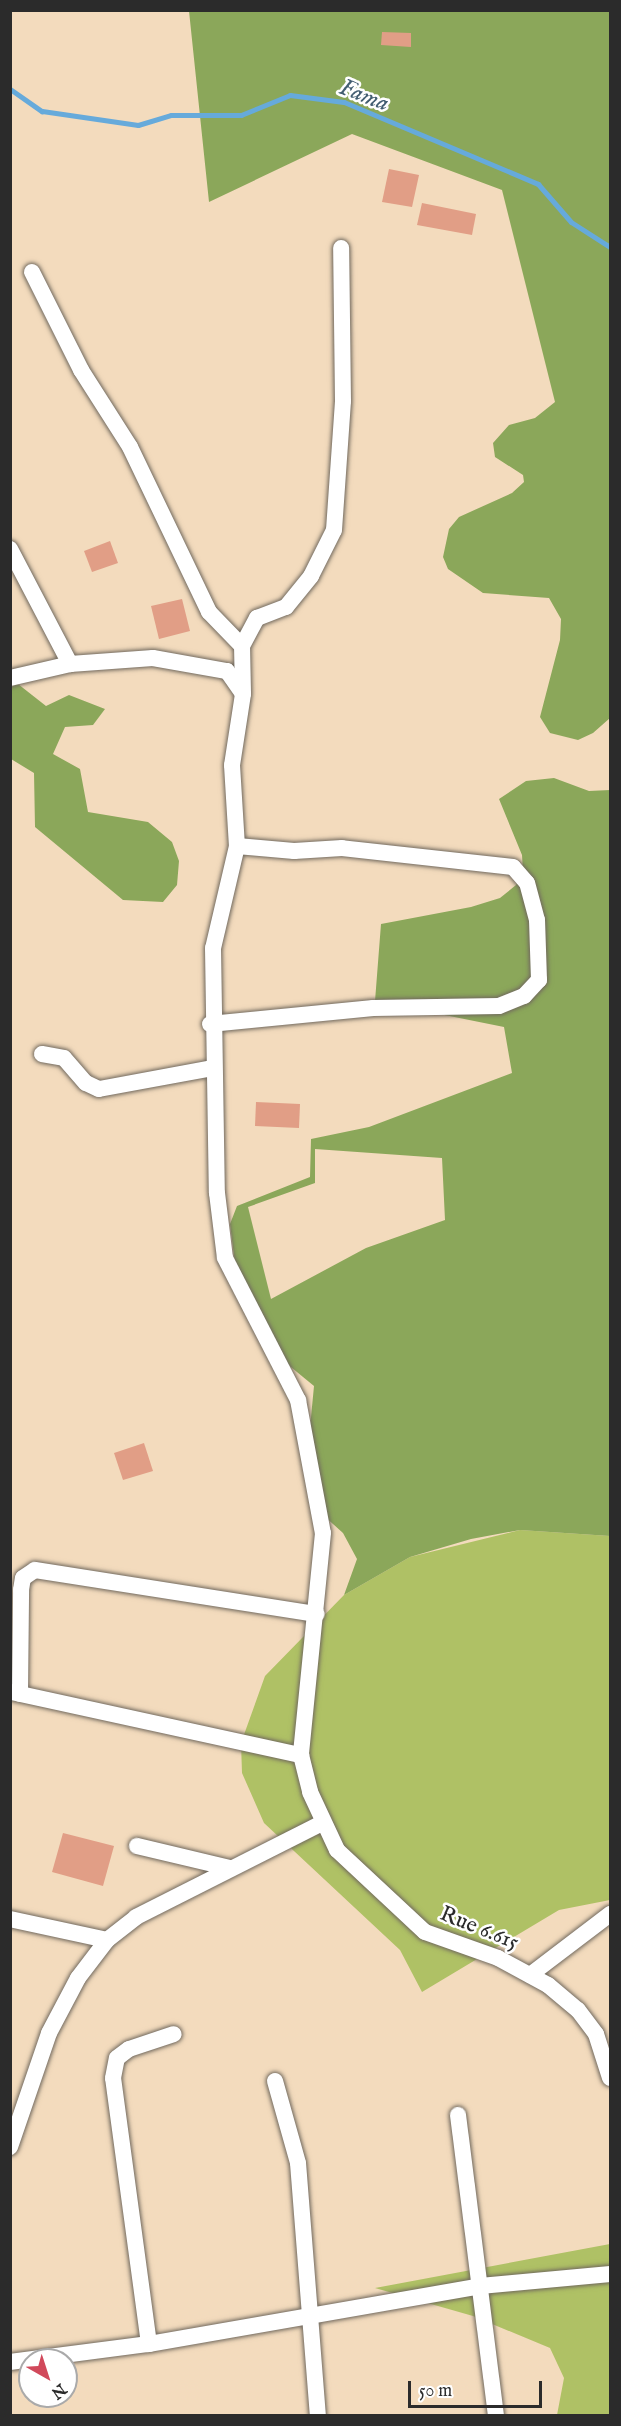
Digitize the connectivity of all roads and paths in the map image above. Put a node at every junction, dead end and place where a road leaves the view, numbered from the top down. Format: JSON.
{"nodes":[{"id":1,"x":341,"y":248,"type":"dead end"},
{"id":2,"x":32,"y":272,"type":"dead end"},
{"id":3,"x":10,"y":549,"type":"edge"},
{"id":4,"x":242,"y":645,"type":"junction"},
{"id":5,"x":70,"y":664,"type":"junction"},
{"id":6,"x":10,"y":678,"type":"edge"},
{"id":7,"x":243,"y":694,"type":"junction"},
{"id":8,"x":237,"y":846,"type":"junction"},
{"id":9,"x":210,"y":1024,"type":"junction"},
{"id":10,"x":42,"y":1054,"type":"dead end"},
{"id":11,"x":212,"y":1068,"type":"junction"},
{"id":12,"x":317,"y":1614,"type":"junction"},
{"id":13,"x":15,"y":1693,"type":"edge"},
{"id":14,"x":301,"y":1755,"type":"junction"},
{"id":15,"x":322,"y":1823,"type":"junction"},
{"id":16,"x":138,"y":1846,"type":"dead end"},
{"id":17,"x":230,"y":1868,"type":"junction"},
{"id":18,"x":610,"y":1914,"type":"edge"},
{"id":19,"x":10,"y":1919,"type":"edge"},
{"id":20,"x":107,"y":1940,"type":"junction"},
{"id":21,"x":530,"y":1975,"type":"junction"},
{"id":22,"x":174,"y":2034,"type":"dead end"},
{"id":23,"x":610,"y":2078,"type":"edge"},
{"id":24,"x":275,"y":2081,"type":"dead end"},
{"id":25,"x":16,"y":2105,"type":"edge"},
{"id":26,"x":458,"y":2115,"type":"dead end"},
{"id":27,"x":10,"y":2146,"type":"edge"},
{"id":28,"x":610,"y":2274,"type":"edge"},
{"id":29,"x":480,"y":2286,"type":"junction"},
{"id":30,"x":312,"y":2312,"type":"junction"},
{"id":31,"x":149,"y":2344,"type":"junction"},
{"id":32,"x":10,"y":2362,"type":"edge"},
{"id":33,"x":318,"y":2415,"type":"edge"},
{"id":34,"x":496,"y":2415,"type":"edge"}],
"edges":[{"from":1,"to":4,"type":"street"},
{"from":2,"to":4,"type":"street"},
{"from":3,"to":5,"type":"street"},
{"from":4,"to":7,"type":"street"},
{"from":5,"to":6,"type":"street"},
{"from":5,"to":7,"type":"street"},
{"from":7,"to":8,"type":"street"},
{"from":8,"to":9,"type":"street"},
{"from":8,"to":9,"type":"street"},
{"from":9,"to":11,"type":"street"},
{"from":10,"to":11,"type":"street"},
{"from":11,"to":12,"type":"street"},
{"from":12,"to":13,"type":"street"},
{"from":12,"to":14,"type":"street"},
{"from":13,"to":14,"type":"street"},
{"from":14,"to":15,"type":"street","name":"Rue 6.615"},
{"from":15,"to":17,"type":"street"},
{"from":15,"to":21,"type":"street","name":"Rue 6.615"},
{"from":16,"to":17,"type":"street"},
{"from":17,"to":20,"type":"street"},
{"from":18,"to":21,"type":"street"},
{"from":19,"to":20,"type":"street"},
{"from":20,"to":25,"type":"street"},
{"from":21,"to":23,"type":"street","name":"Rue 6.615"},
{"from":22,"to":31,"type":"street"},
{"from":24,"to":30,"type":"street"},
{"from":25,"to":27,"type":"street"},
{"from":26,"to":29,"type":"street"},
{"from":28,"to":29,"type":"street"},
{"from":29,"to":30,"type":"street"},
{"from":29,"to":34,"type":"street"},
{"from":30,"to":31,"type":"street"},
{"from":30,"to":33,"type":"street"},
{"from":31,"to":32,"type":"street"}]}
